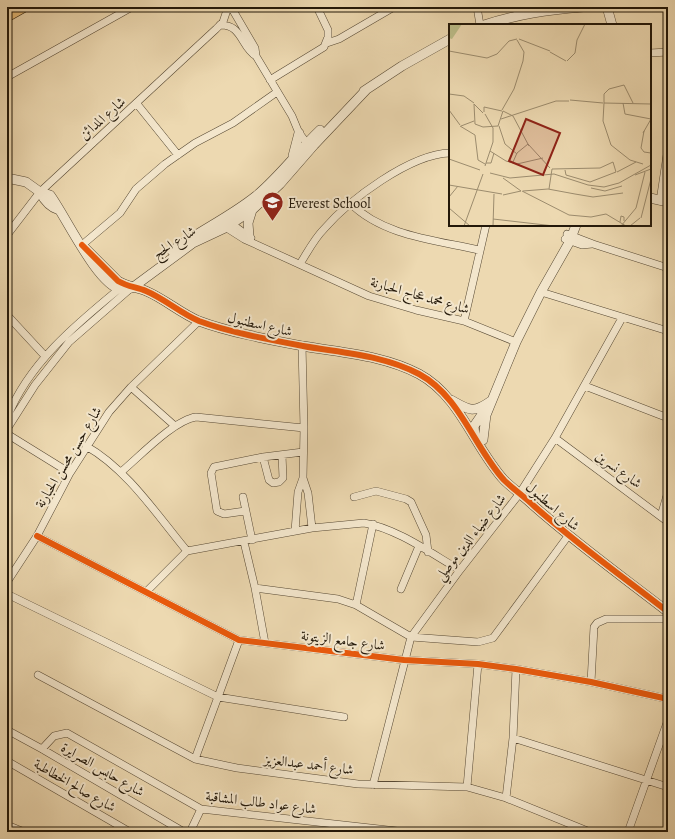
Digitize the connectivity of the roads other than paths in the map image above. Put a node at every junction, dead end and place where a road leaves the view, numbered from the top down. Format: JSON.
{"nodes":[{"id":1,"x":23,"y":7,"type":"edge"},
{"id":2,"x":132,"y":7,"type":"edge"},
{"id":3,"x":228,"y":7,"type":"edge"},
{"id":4,"x":231,"y":7,"type":"edge"},
{"id":5,"x":317,"y":7,"type":"edge"},
{"id":6,"x":394,"y":7,"type":"edge"},
{"id":7,"x":477,"y":7,"type":"edge"},
{"id":8,"x":583,"y":7,"type":"edge"},
{"id":9,"x":607,"y":7,"type":"edge"},
{"id":10,"x":539,"y":9,"type":"edge"},
{"id":11,"x":7,"y":16,"type":"edge"},
{"id":12,"x":480,"y":24,"type":"edge"},
{"id":13,"x":487,"y":24,"type":"edge"},
{"id":14,"x":612,"y":24,"type":"edge"},
{"id":15,"x":220,"y":25,"type":"junction"},
{"id":16,"x":449,"y":41,"type":"edge"},
{"id":17,"x":327,"y":43,"type":"junction"},
{"id":18,"x":668,"y":52,"type":"edge"},
{"id":19,"x":651,"y":53,"type":"edge"},
{"id":20,"x":256,"y":56,"type":"junction"},
{"id":21,"x":7,"y":77,"type":"edge"},
{"id":22,"x":270,"y":80,"type":"junction"},
{"id":23,"x":367,"y":89,"type":"junction"},
{"id":24,"x":277,"y":92,"type":"junction"},
{"id":25,"x":137,"y":104,"type":"junction"},
{"id":26,"x":301,"y":131,"type":"junction"},
{"id":27,"x":317,"y":132,"type":"junction"},
{"id":28,"x":310,"y":144,"type":"junction"},
{"id":29,"x":668,"y":148,"type":"edge"},
{"id":30,"x":449,"y":153,"type":"edge"},
{"id":31,"x":178,"y":155,"type":"junction"},
{"id":32,"x":292,"y":161,"type":"junction"},
{"id":33,"x":7,"y":178,"type":"edge"},
{"id":34,"x":40,"y":192,"type":"junction"},
{"id":35,"x":651,"y":198,"type":"edge"},
{"id":36,"x":664,"y":201,"type":"edge"},
{"id":37,"x":350,"y":203,"type":"junction"},
{"id":38,"x":252,"y":210,"type":"junction"},
{"id":39,"x":221,"y":220,"type":"junction"},
{"id":40,"x":228,"y":226,"type":"junction"},
{"id":41,"x":486,"y":226,"type":"edge"},
{"id":42,"x":575,"y":226,"type":"edge"},
{"id":43,"x":7,"y":235,"type":"edge"},
{"id":44,"x":569,"y":235,"type":"edge"},
{"id":45,"x":251,"y":239,"type":"junction"},
{"id":46,"x":82,"y":245,"type":"junction"},
{"id":47,"x":479,"y":250,"type":"junction"},
{"id":48,"x":300,"y":264,"type":"junction"},
{"id":49,"x":668,"y":268,"type":"edge"},
{"id":50,"x":125,"y":287,"type":"junction"},
{"id":51,"x":541,"y":292,"type":"junction"},
{"id":52,"x":7,"y":315,"type":"edge"},
{"id":53,"x":622,"y":318,"type":"junction"},
{"id":54,"x":199,"y":321,"type":"junction"},
{"id":55,"x":464,"y":321,"type":"junction"},
{"id":56,"x":668,"y":331,"type":"edge"},
{"id":57,"x":516,"y":342,"type":"junction"},
{"id":58,"x":302,"y":346,"type":"junction"},
{"id":59,"x":45,"y":356,"type":"junction"},
{"id":60,"x":585,"y":386,"type":"junction"},
{"id":61,"x":131,"y":387,"type":"junction"},
{"id":62,"x":446,"y":397,"type":"junction"},
{"id":63,"x":491,"y":401,"type":"junction"},
{"id":64,"x":9,"y":407,"type":"edge"},
{"id":65,"x":7,"y":418,"type":"edge"},
{"id":66,"x":668,"y":418,"type":"edge"},
{"id":67,"x":175,"y":426,"type":"junction"},
{"id":68,"x":474,"y":426,"type":"junction"},
{"id":69,"x":304,"y":428,"type":"junction"},
{"id":70,"x":7,"y":429,"type":"edge"},
{"id":71,"x":7,"y":434,"type":"edge"},
{"id":72,"x":555,"y":438,"type":"junction"},
{"id":73,"x":479,"y":439,"type":"junction"},
{"id":74,"x":86,"y":446,"type":"junction"},
{"id":75,"x":303,"y":452,"type":"junction"},
{"id":76,"x":282,"y":455,"type":"junction"},
{"id":77,"x":263,"y":457,"type":"junction"},
{"id":78,"x":121,"y":472,"type":"junction"},
{"id":79,"x":70,"y":473,"type":"junction"},
{"id":80,"x":302,"y":478,"type":"junction"},
{"id":81,"x":668,"y":492,"type":"edge"},
{"id":82,"x":520,"y":493,"type":"junction"},
{"id":83,"x":243,"y":497,"type":"dead end"},
{"id":84,"x":354,"y":497,"type":"dead end"},
{"id":85,"x":245,"y":511,"type":"junction"},
{"id":86,"x":660,"y":516,"type":"junction"},
{"id":87,"x":668,"y":522,"type":"edge"},
{"id":88,"x":373,"y":524,"type":"junction"},
{"id":89,"x":312,"y":528,"type":"junction"},
{"id":90,"x":295,"y":531,"type":"junction"},
{"id":91,"x":37,"y":536,"type":"junction"},
{"id":92,"x":568,"y":536,"type":"junction"},
{"id":93,"x":248,"y":541,"type":"junction"},
{"id":94,"x":419,"y":546,"type":"junction"},
{"id":95,"x":187,"y":551,"type":"junction"},
{"id":96,"x":428,"y":552,"type":"junction"},
{"id":97,"x":460,"y":570,"type":"junction"},
{"id":98,"x":7,"y":582,"type":"edge"},
{"id":99,"x":255,"y":588,"type":"junction"},
{"id":100,"x":401,"y":589,"type":"dead end"},
{"id":101,"x":146,"y":592,"type":"junction"},
{"id":102,"x":7,"y":594,"type":"edge"},
{"id":103,"x":356,"y":605,"type":"junction"},
{"id":104,"x":668,"y":612,"type":"edge"},
{"id":105,"x":668,"y":619,"type":"edge"},
{"id":106,"x":411,"y":637,"type":"junction"},
{"id":107,"x":239,"y":640,"type":"junction"},
{"id":108,"x":265,"y":643,"type":"junction"},
{"id":109,"x":404,"y":660,"type":"junction"},
{"id":110,"x":478,"y":664,"type":"junction"},
{"id":111,"x":516,"y":669,"type":"junction"},
{"id":112,"x":38,"y":675,"type":"dead end"},
{"id":113,"x":591,"y":682,"type":"junction"},
{"id":114,"x":218,"y":697,"type":"junction"},
{"id":115,"x":668,"y":699,"type":"edge"},
{"id":116,"x":344,"y":716,"type":"dead end"},
{"id":117,"x":668,"y":720,"type":"edge"},
{"id":118,"x":7,"y":730,"type":"edge"},
{"id":119,"x":513,"y":738,"type":"junction"},
{"id":120,"x":42,"y":749,"type":"junction"},
{"id":121,"x":195,"y":759,"type":"junction"},
{"id":122,"x":7,"y":761,"type":"edge"},
{"id":123,"x":647,"y":779,"type":"junction"},
{"id":124,"x":373,"y":785,"type":"junction"},
{"id":125,"x":467,"y":787,"type":"junction"},
{"id":126,"x":668,"y":787,"type":"edge"},
{"id":127,"x":506,"y":798,"type":"junction"},
{"id":128,"x":201,"y":810,"type":"junction"},
{"id":129,"x":7,"y":825,"type":"edge"},
{"id":130,"x":24,"y":832,"type":"edge"},
{"id":131,"x":130,"y":832,"type":"edge"},
{"id":132,"x":184,"y":832,"type":"edge"},
{"id":133,"x":190,"y":832,"type":"edge"},
{"id":134,"x":406,"y":832,"type":"edge"},
{"id":135,"x":590,"y":832,"type":"edge"},
{"id":136,"x":628,"y":832,"type":"edge"}],
"edges":[{"from":1,"to":11,"type":"highway"},
{"from":2,"to":21,"type":"street"},
{"from":3,"to":15,"type":"street"},
{"from":4,"to":20,"type":"street"},
{"from":5,"to":17,"type":"street"},
{"from":6,"to":17,"type":"street"},
{"from":7,"to":12,"type":"street"},
{"from":8,"to":10,"type":"street"},
{"from":9,"to":14,"type":"street"},
{"from":10,"to":13,"type":"street"},
{"from":15,"to":20,"type":"street"},
{"from":15,"to":25,"type":"street","name":"شارع المدائن"},
{"from":16,"to":23,"type":"street","name":"شارع الحج"},
{"from":17,"to":22,"type":"street"},
{"from":18,"to":19,"type":"street"},
{"from":20,"to":22,"type":"street"},
{"from":22,"to":24,"type":"street"},
{"from":23,"to":27,"type":"street","name":"شارع الحج"},
{"from":23,"to":28,"type":"street","name":"شارع الحج"},
{"from":24,"to":26,"type":"street"},
{"from":24,"to":31,"type":"street"},
{"from":25,"to":31,"type":"street"},
{"from":25,"to":34,"type":"street","name":"شارع المدائن"},
{"from":26,"to":27,"type":"street"},
{"from":26,"to":28,"type":"street"},
{"from":26,"to":32,"type":"street"},
{"from":27,"to":28,"type":"street","name":"شارع الحج"},
{"from":28,"to":32,"type":"street","name":"شارع الحج"},
{"from":28,"to":38,"type":"street","name":"شارع الحج"},
{"from":29,"to":36,"type":"street"},
{"from":30,"to":37,"type":"street"},
{"from":31,"to":46,"type":"street"},
{"from":32,"to":39,"type":"street","name":"شارع الحج"},
{"from":33,"to":34,"type":"street","name":"شارع اسطنبول"},
{"from":34,"to":43,"type":"street","name":"شارع المدائن"},
{"from":34,"to":46,"type":"street","name":"شارع اسطنبول"},
{"from":35,"to":36,"type":"street"},
{"from":37,"to":47,"type":"street"},
{"from":37,"to":48,"type":"street"},
{"from":38,"to":40,"type":"street","name":"شارع الحج"},
{"from":38,"to":45,"type":"street"},
{"from":39,"to":40,"type":"street","name":"شارع محمد عجاج الحبارنة"},
{"from":39,"to":50,"type":"street","name":"شارع الحج"},
{"from":40,"to":45,"type":"street","name":"شارع محمد عجاج الحبارنة"},
{"from":40,"to":50,"type":"street","name":"شارع الحج"},
{"from":41,"to":47,"type":"street"},
{"from":42,"to":44,"type":"street"},
{"from":44,"to":49,"type":"street"},
{"from":44,"to":51,"type":"street"},
{"from":45,"to":48,"type":"street","name":"شارع محمد عجاج الحبارنة"},
{"from":46,"to":50,"type":"street","name":"شارع اسطنبول"},
{"from":47,"to":55,"type":"street"},
{"from":48,"to":55,"type":"street","name":"شارع محمد عجاج الحبارنة"},
{"from":50,"to":54,"type":"street","name":"شارع اسطنبول"},
{"from":50,"to":59,"type":"street","name":"شارع الحج"},
{"from":50,"to":70,"type":"street","name":"شارع الحج"},
{"from":51,"to":53,"type":"street"},
{"from":51,"to":57,"type":"street"},
{"from":52,"to":59,"type":"street"},
{"from":53,"to":56,"type":"street"},
{"from":53,"to":60,"type":"street","name":"شارع ضياء الدين موصلي"},
{"from":54,"to":58,"type":"street","name":"شارع اسطنبول"},
{"from":54,"to":61,"type":"street","name":"شارع حسن محسن الحبارنة"},
{"from":55,"to":57,"type":"street","name":"شارع محمد عجاج الحبارنة"},
{"from":57,"to":63,"type":"street"},
{"from":58,"to":62,"type":"street","name":"شارع اسطنبول"},
{"from":58,"to":69,"type":"street"},
{"from":59,"to":64,"type":"street","name":"شارع الحج"},
{"from":60,"to":66,"type":"street"},
{"from":60,"to":72,"type":"street","name":"شارع ضياء الدين موصلي"},
{"from":61,"to":67,"type":"street"},
{"from":61,"to":74,"type":"street","name":"شارع حسن محسن الحبارنة"},
{"from":62,"to":63,"type":"street"},
{"from":62,"to":68,"type":"street","name":"شارع اسطنبول"},
{"from":62,"to":73,"type":"street","name":"شارع اسطنبول"},
{"from":63,"to":68,"type":"street"},
{"from":63,"to":73,"type":"street"},
{"from":64,"to":65,"type":"street","name":"شارع الحج"},
{"from":67,"to":69,"type":"street"},
{"from":67,"to":78,"type":"street"},
{"from":68,"to":73,"type":"street"},
{"from":69,"to":75,"type":"street"},
{"from":71,"to":79,"type":"street"},
{"from":72,"to":82,"type":"street","name":"شارع ضياء الدين موصلي"},
{"from":72,"to":86,"type":"street","name":"شارع نسرين"},
{"from":73,"to":82,"type":"street","name":"شارع اسطنبول"},
{"from":74,"to":78,"type":"street"},
{"from":74,"to":79,"type":"street","name":"شارع حسن محسن الحبارنة"},
{"from":75,"to":76,"type":"street"},
{"from":75,"to":80,"type":"street"},
{"from":76,"to":77,"type":"street"},
{"from":76,"to":77,"type":"street"},
{"from":77,"to":85,"type":"street"},
{"from":78,"to":95,"type":"street"},
{"from":79,"to":91,"type":"street","name":"شارع حسن محسن الحبارنة"},
{"from":80,"to":89,"type":"street"},
{"from":80,"to":90,"type":"street"},
{"from":81,"to":86,"type":"street"},
{"from":82,"to":92,"type":"street","name":"شارع اسطنبول"},
{"from":82,"to":97,"type":"street","name":"شارع ضياء الدين موصلي"},
{"from":83,"to":85,"type":"street"},
{"from":84,"to":96,"type":"street"},
{"from":85,"to":93,"type":"street"},
{"from":86,"to":87,"type":"street","name":"شارع نسرين"},
{"from":88,"to":89,"type":"street"},
{"from":88,"to":94,"type":"street"},
{"from":88,"to":103,"type":"street"},
{"from":89,"to":90,"type":"street"},
{"from":90,"to":93,"type":"street"},
{"from":91,"to":98,"type":"street","name":"شارع حسن محسن الحبارنة"},
{"from":91,"to":101,"type":"street","name":"شارع جامع الزيتونة"},
{"from":92,"to":104,"type":"street","name":"شارع اسطنبول"},
{"from":92,"to":106,"type":"street"},
{"from":93,"to":95,"type":"street"},
{"from":93,"to":99,"type":"street"},
{"from":94,"to":96,"type":"street"},
{"from":94,"to":100,"type":"street"},
{"from":95,"to":101,"type":"street"},
{"from":96,"to":97,"type":"street"},
{"from":97,"to":106,"type":"street","name":"شارع ضياء الدين موصلي"},
{"from":99,"to":103,"type":"street"},
{"from":99,"to":108,"type":"street"},
{"from":101,"to":107,"type":"street","name":"شارع جامع الزيتونة"},
{"from":102,"to":114,"type":"street"},
{"from":103,"to":106,"type":"street"},
{"from":105,"to":113,"type":"street"},
{"from":106,"to":109,"type":"street","name":"شارع ضياء الدين موصلي"},
{"from":107,"to":108,"type":"street","name":"شارع جامع الزيتونة"},
{"from":107,"to":114,"type":"street"},
{"from":108,"to":109,"type":"street","name":"شارع جامع الزيتونة"},
{"from":109,"to":110,"type":"street","name":"شارع جامع الزيتونة"},
{"from":109,"to":124,"type":"street","name":"شارع ضياء الدين موصلي"},
{"from":110,"to":111,"type":"street","name":"شارع جامع الزيتونة"},
{"from":110,"to":125,"type":"street"},
{"from":111,"to":113,"type":"street","name":"شارع جامع الزيتونة"},
{"from":111,"to":119,"type":"street"},
{"from":112,"to":121,"type":"street","name":"شارع أحمد عبدالعزيز"},
{"from":113,"to":115,"type":"street","name":"شارع جامع الزيتونة"},
{"from":114,"to":116,"type":"street"},
{"from":114,"to":121,"type":"street"},
{"from":117,"to":123,"type":"street"},
{"from":118,"to":120,"type":"street","name":"شارع حابس الصرايرة"},
{"from":119,"to":123,"type":"street"},
{"from":119,"to":127,"type":"street"},
{"from":120,"to":128,"type":"street","name":"شارع عواد طالب المشاقبة"},
{"from":120,"to":132,"type":"street","name":"شارع حابس الصرايرة"},
{"from":121,"to":124,"type":"street","name":"شارع أحمد عبدالعزيز"},
{"from":122,"to":131,"type":"street","name":"شارع صالح الخطاطبة"},
{"from":123,"to":126,"type":"street"},
{"from":123,"to":136,"type":"street"},
{"from":124,"to":125,"type":"street","name":"شارع أحمد عبدالعزيز"},
{"from":125,"to":127,"type":"street","name":"شارع أحمد عبدالعزيز"},
{"from":127,"to":135,"type":"street","name":"شارع أحمد عبدالعزيز"},
{"from":128,"to":133,"type":"street"},
{"from":128,"to":134,"type":"street","name":"شارع عواد طالب المشاقبة"},
{"from":129,"to":130,"type":"street"}]}
